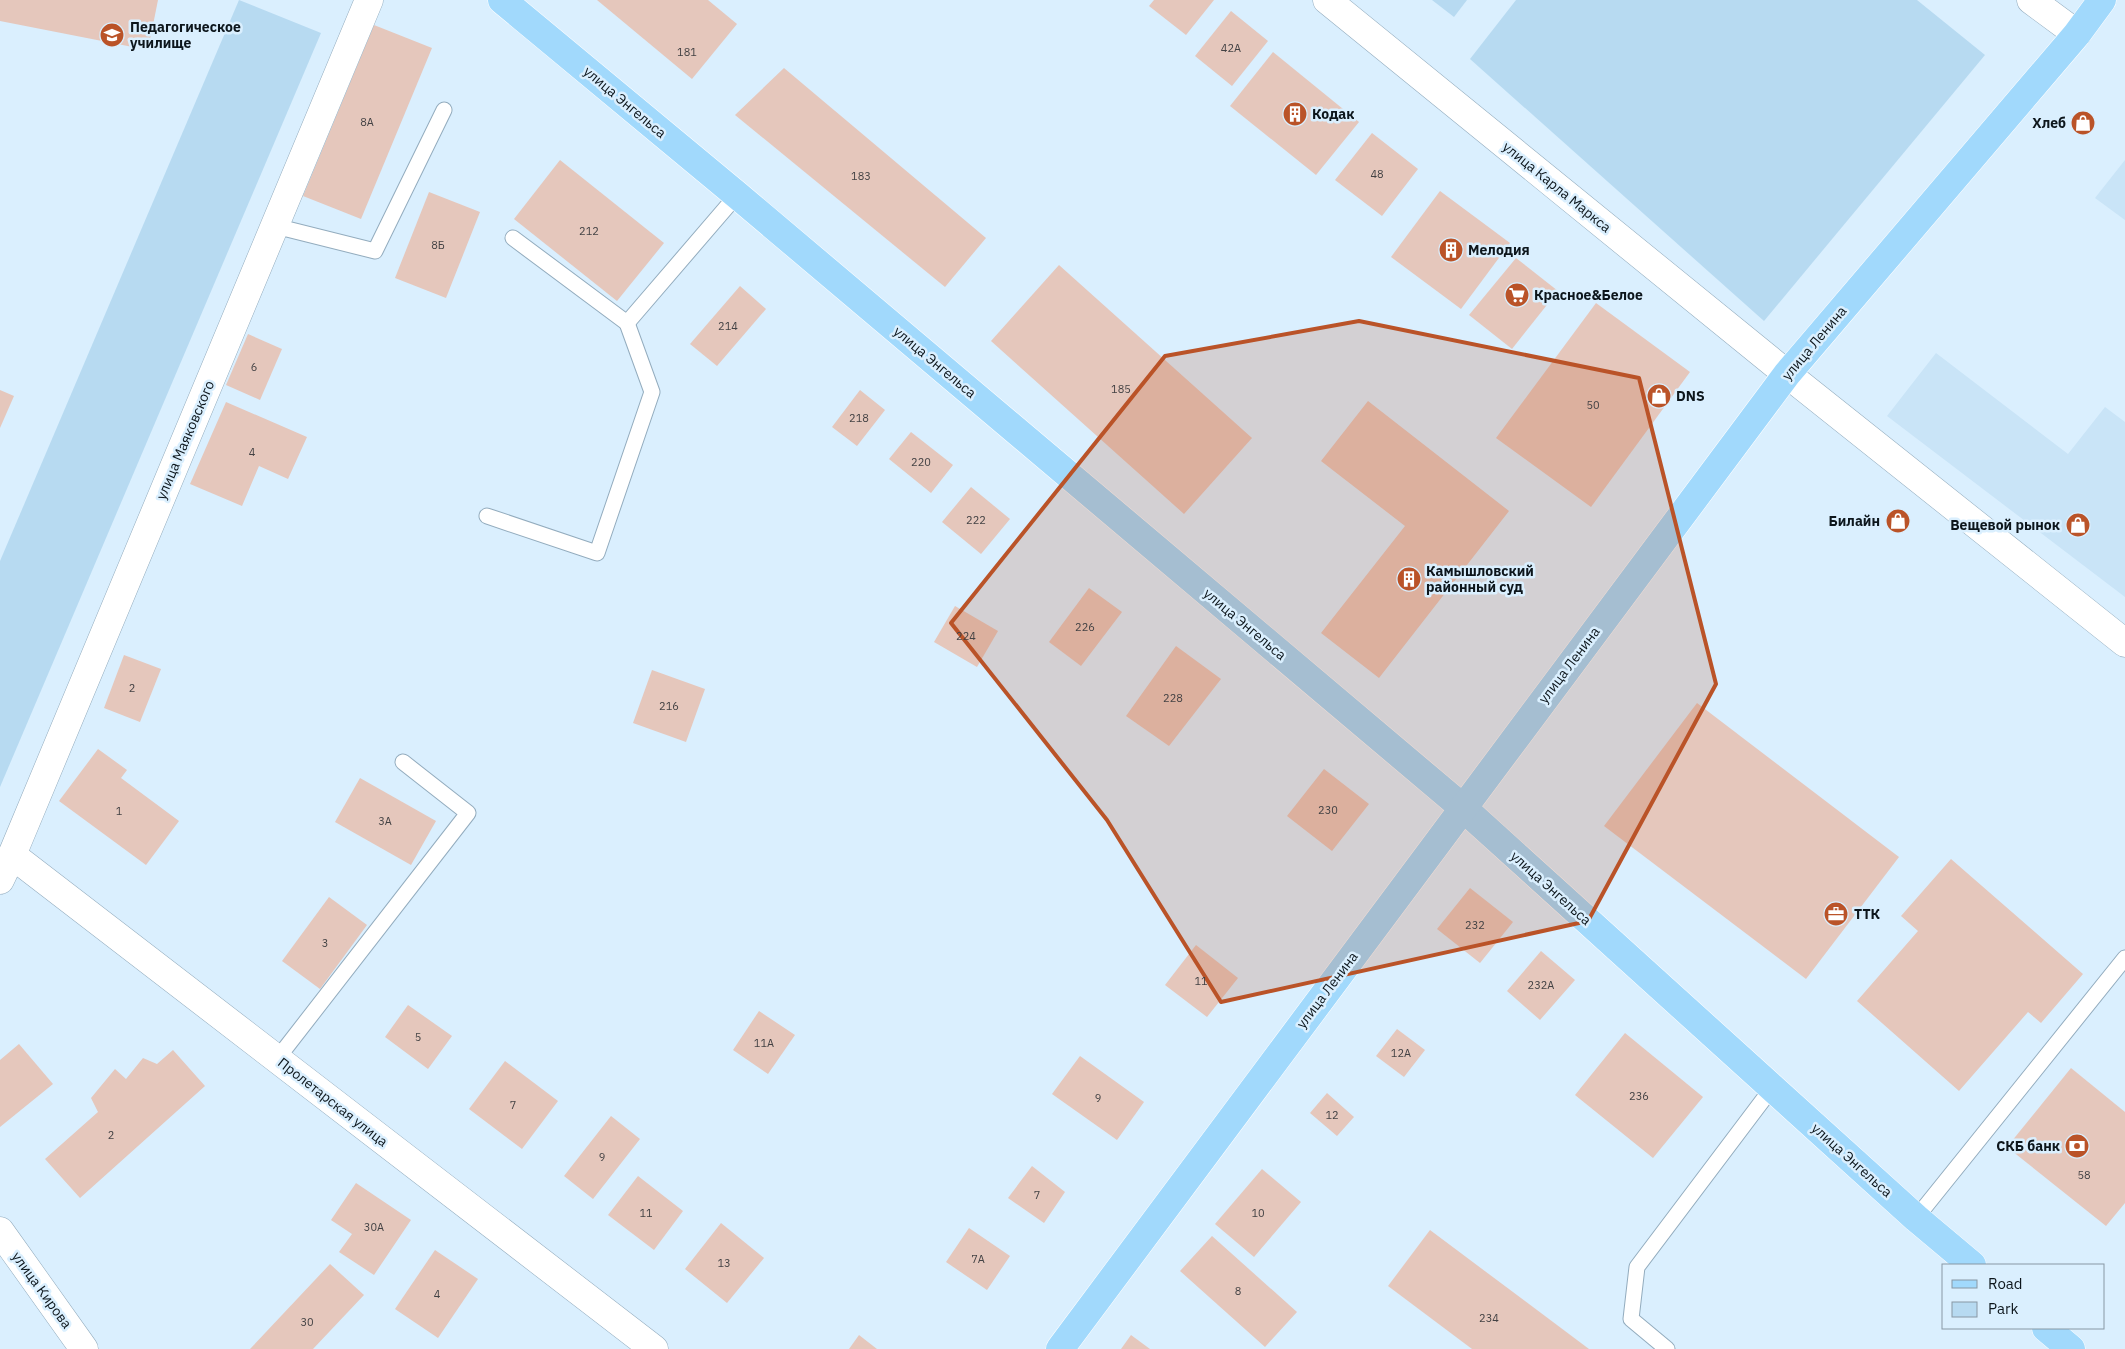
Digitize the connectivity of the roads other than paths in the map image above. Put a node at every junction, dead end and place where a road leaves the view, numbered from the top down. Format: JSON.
{"nodes":[{"id":1,"x":369,"y":0,"type":"edge"},
{"id":2,"x":502,"y":0,"type":"edge"},
{"id":3,"x":1327,"y":0,"type":"edge"},
{"id":4,"x":2031,"y":0,"type":"edge"},
{"id":5,"x":2102,"y":0,"type":"edge"},
{"id":6,"x":2077,"y":34,"type":"junction"},
{"id":7,"x":444,"y":110,"type":"dead end"},
{"id":8,"x":737,"y":195,"type":"junction"},
{"id":9,"x":274,"y":226,"type":"junction"},
{"id":10,"x":513,"y":238,"type":"dead end"},
{"id":11,"x":627,"y":324,"type":"junction"},
{"id":12,"x":1787,"y":374,"type":"junction"},
{"id":13,"x":487,"y":516,"type":"dead end"},
{"id":14,"x":2125,"y":643,"type":"edge"},
{"id":15,"x":403,"y":762,"type":"dead end"},
{"id":16,"x":1462,"y":807,"type":"junction"},
{"id":17,"x":12,"y":856,"type":"junction"},
{"id":18,"x":0,"y":880,"type":"edge"},
{"id":19,"x":2125,"y":958,"type":"edge"},
{"id":20,"x":277,"y":1059,"type":"junction"},
{"id":21,"x":1772,"y":1088,"type":"junction"},
{"id":22,"x":1916,"y":1218,"type":"junction"},
{"id":23,"x":0,"y":1231,"type":"edge"},
{"id":24,"x":1971,"y":1264,"type":"edge"},
{"id":25,"x":2047,"y":1329,"type":"edge"},
{"id":26,"x":84,"y":1349,"type":"edge"},
{"id":27,"x":654,"y":1349,"type":"edge"},
{"id":28,"x":1060,"y":1349,"type":"edge"},
{"id":29,"x":1667,"y":1349,"type":"edge"},
{"id":30,"x":2071,"y":1349,"type":"edge"}],
"edges":[{"from":1,"to":9,"type":"street","name":"улица Маяковского"},
{"from":2,"to":8,"type":"main road","name":"улица Энгельса"},
{"from":3,"to":12,"type":"street","name":"улица Карла Маркса"},
{"from":4,"to":6,"type":"street"},
{"from":5,"to":6,"type":"main road","name":"улица Ленина"},
{"from":6,"to":12,"type":"main road","name":"улица Ленина"},
{"from":7,"to":9,"type":"lane"},
{"from":8,"to":11,"type":"lane"},
{"from":8,"to":16,"type":"main road","name":"улица Энгельса"},
{"from":9,"to":17,"type":"street","name":"улица Маяковского"},
{"from":10,"to":11,"type":"lane"},
{"from":11,"to":13,"type":"lane"},
{"from":12,"to":14,"type":"street","name":"улица Карла Маркса"},
{"from":12,"to":16,"type":"main road","name":"улица Ленина"},
{"from":15,"to":20,"type":"lane"},
{"from":16,"to":21,"type":"main road","name":"улица Энгельса"},
{"from":16,"to":28,"type":"main road","name":"улица Ленина"},
{"from":17,"to":18,"type":"street","name":"улица Маяковского"},
{"from":17,"to":20,"type":"street","name":"Пролетарская улица"},
{"from":19,"to":22,"type":"lane"},
{"from":20,"to":27,"type":"street","name":"Пролетарская улица"},
{"from":21,"to":22,"type":"main road","name":"улица Энгельса"},
{"from":21,"to":29,"type":"lane"},
{"from":22,"to":24,"type":"main road","name":"улица Энгельса"},
{"from":23,"to":26,"type":"street","name":"улица Кирова"},
{"from":25,"to":30,"type":"main road"}]}
